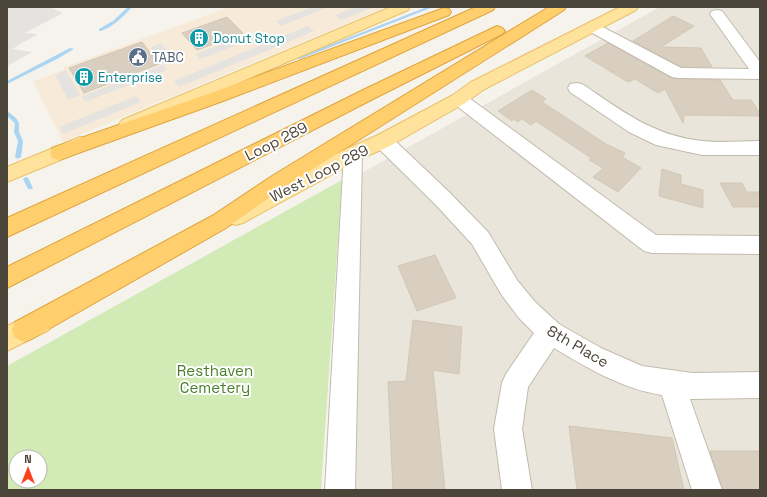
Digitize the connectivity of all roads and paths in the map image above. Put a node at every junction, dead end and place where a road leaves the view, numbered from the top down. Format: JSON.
{"nodes":[{"id":1,"x":458,"y":7,"type":"edge"},
{"id":2,"x":488,"y":7,"type":"edge"},
{"id":3,"x":547,"y":7,"type":"edge"},
{"id":4,"x":558,"y":7,"type":"edge"},
{"id":5,"x":631,"y":7,"type":"edge"},
{"id":6,"x":398,"y":8,"type":"edge"},
{"id":7,"x":717,"y":14,"type":"dead end"},
{"id":8,"x":592,"y":27,"type":"junction"},
{"id":9,"x":760,"y":74,"type":"edge"},
{"id":10,"x":576,"y":88,"type":"dead end"},
{"id":11,"x":459,"y":99,"type":"junction"},
{"id":12,"x":383,"y":141,"type":"junction"},
{"id":13,"x":760,"y":148,"type":"edge"},
{"id":14,"x":59,"y":153,"type":"junction"},
{"id":15,"x":353,"y":154,"type":"junction"},
{"id":16,"x":7,"y":175,"type":"edge"},
{"id":17,"x":7,"y":228,"type":"edge"},
{"id":18,"x":760,"y":244,"type":"edge"},
{"id":19,"x":7,"y":278,"type":"edge"},
{"id":20,"x":24,"y":330,"type":"junction"},
{"id":21,"x":550,"y":332,"type":"junction"},
{"id":22,"x":7,"y":339,"type":"edge"},
{"id":23,"x":672,"y":382,"type":"junction"},
{"id":24,"x":760,"y":385,"type":"edge"},
{"id":25,"x":340,"y":490,"type":"edge"},
{"id":26,"x":518,"y":490,"type":"edge"},
{"id":27,"x":707,"y":490,"type":"edge"}],
"edges":[{"from":1,"to":14,"type":"highway"},
{"from":2,"to":17,"type":"highway"},
{"from":3,"to":19,"type":"highway","name":"Loop 289"},
{"from":4,"to":20,"type":"highway"},
{"from":5,"to":8,"type":"main road","name":"West Loop 289"},
{"from":6,"to":14,"type":"main road"},
{"from":7,"to":9,"type":"street"},
{"from":8,"to":9,"type":"street"},
{"from":8,"to":11,"type":"main road","name":"West Loop 289"},
{"from":10,"to":13,"type":"street"},
{"from":11,"to":12,"type":"main road","name":"West Loop 289"},
{"from":11,"to":18,"type":"street"},
{"from":12,"to":15,"type":"main road","name":"West Loop 289"},
{"from":12,"to":21,"type":"street","name":"8th Place"},
{"from":14,"to":16,"type":"main road"},
{"from":15,"to":20,"type":"main road","name":"West Loop 289"},
{"from":15,"to":25,"type":"street"},
{"from":20,"to":22,"type":"main road","name":"West Loop 289"},
{"from":21,"to":23,"type":"street","name":"8th Place"},
{"from":21,"to":26,"type":"street"},
{"from":23,"to":24,"type":"street","name":"8th Place"},
{"from":23,"to":27,"type":"street"}]}
